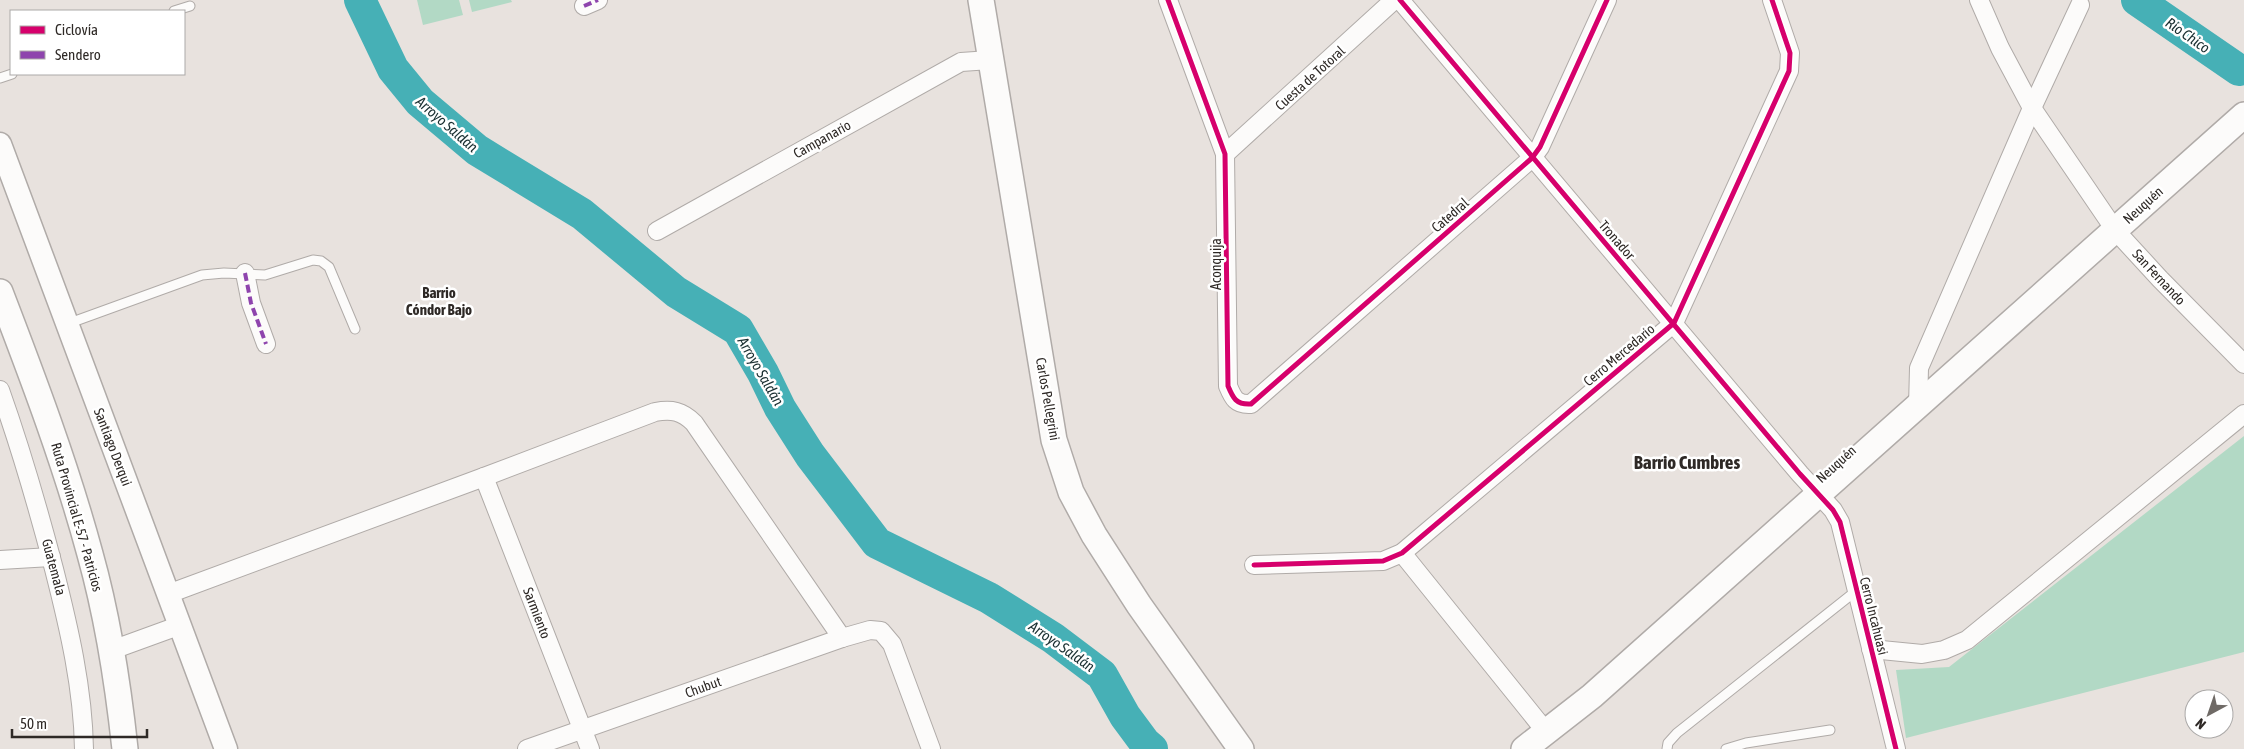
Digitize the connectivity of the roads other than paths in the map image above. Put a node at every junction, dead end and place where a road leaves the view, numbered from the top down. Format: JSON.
{"nodes":[{"id":1,"x":981,"y":0,"type":"edge"},
{"id":2,"x":1168,"y":0,"type":"edge"},
{"id":3,"x":1394,"y":0,"type":"edge"},
{"id":4,"x":1400,"y":0,"type":"edge"},
{"id":5,"x":1607,"y":0,"type":"edge"},
{"id":6,"x":1772,"y":0,"type":"edge"},
{"id":7,"x":1979,"y":0,"type":"edge"},
{"id":8,"x":2080,"y":5,"type":"dead end"},
{"id":9,"x":190,"y":6,"type":"dead end"},
{"id":10,"x":177,"y":10,"type":"edge"},
{"id":11,"x":990,"y":60,"type":"junction"},
{"id":12,"x":2032,"y":108,"type":"junction"},
{"id":13,"x":2244,"y":115,"type":"edge"},
{"id":14,"x":0,"y":144,"type":"edge"},
{"id":15,"x":1226,"y":154,"type":"junction"},
{"id":16,"x":1532,"y":158,"type":"junction"},
{"id":17,"x":2115,"y":230,"type":"junction"},
{"id":18,"x":657,"y":232,"type":"dead end"},
{"id":19,"x":246,"y":273,"type":"junction"},
{"id":20,"x":0,"y":292,"type":"edge"},
{"id":21,"x":1674,"y":323,"type":"junction"},
{"id":22,"x":67,"y":324,"type":"junction"},
{"id":23,"x":355,"y":329,"type":"dead end"},
{"id":24,"x":266,"y":344,"type":"dead end"},
{"id":25,"x":2244,"y":364,"type":"edge"},
{"id":26,"x":0,"y":390,"type":"edge"},
{"id":27,"x":1251,"y":404,"type":"joint"},
{"id":28,"x":1918,"y":407,"type":"junction"},
{"id":29,"x":2244,"y":414,"type":"edge"},
{"id":30,"x":484,"y":477,"type":"junction"},
{"id":31,"x":1819,"y":494,"type":"junction"},
{"id":32,"x":1402,"y":553,"type":"junction"},
{"id":33,"x":51,"y":557,"type":"junction"},
{"id":34,"x":0,"y":560,"type":"edge"},
{"id":35,"x":1254,"y":565,"type":"dead end"},
{"id":36,"x":1856,"y":591,"type":"junction"},
{"id":37,"x":168,"y":594,"type":"junction"},
{"id":38,"x":178,"y":626,"type":"junction"},
{"id":39,"x":842,"y":638,"type":"junction"},
{"id":40,"x":112,"y":650,"type":"junction"},
{"id":41,"x":1871,"y":650,"type":"junction"},
{"id":42,"x":582,"y":730,"type":"junction"},
{"id":43,"x":1830,"y":730,"type":"dead end"},
{"id":44,"x":1547,"y":733,"type":"junction"},
{"id":45,"x":84,"y":749,"type":"edge"},
{"id":46,"x":125,"y":749,"type":"edge"},
{"id":47,"x":226,"y":749,"type":"edge"},
{"id":48,"x":527,"y":749,"type":"edge"},
{"id":49,"x":590,"y":749,"type":"edge"},
{"id":50,"x":931,"y":749,"type":"edge"},
{"id":51,"x":1241,"y":749,"type":"edge"},
{"id":52,"x":1524,"y":749,"type":"edge"},
{"id":53,"x":1667,"y":749,"type":"edge"},
{"id":54,"x":1726,"y":749,"type":"edge"},
{"id":55,"x":1896,"y":749,"type":"edge"}],
"edges":[{"from":1,"to":11,"type":"main road","name":"Carlos Pellegrini"},
{"from":2,"to":15,"type":"street","name":"Aconquija"},
{"from":3,"to":15,"type":"street","name":"Cuesta de Totoral"},
{"from":4,"to":16,"type":"street","name":"Tronador"},
{"from":5,"to":16,"type":"street","name":"Catedral"},
{"from":6,"to":21,"type":"street","name":"Cerro Mercedario"},
{"from":7,"to":12,"type":"street","name":"San Fernando"},
{"from":8,"to":12,"type":"street"},
{"from":9,"to":10,"type":"lane"},
{"from":11,"to":18,"type":"street","name":"Campanario"},
{"from":11,"to":51,"type":"main road","name":"Carlos Pellegrini"},
{"from":12,"to":17,"type":"street","name":"San Fernando"},
{"from":12,"to":28,"type":"street"},
{"from":13,"to":17,"type":"main road","name":"Neuquén"},
{"from":14,"to":22,"type":"street","name":"Santiago Derqui"},
{"from":15,"to":27,"type":"street","name":"Aconquija"},
{"from":16,"to":21,"type":"street","name":"Tronador"},
{"from":16,"to":27,"type":"street","name":"Catedral"},
{"from":17,"to":25,"type":"street","name":"San Fernando"},
{"from":17,"to":28,"type":"main road","name":"Neuquén"},
{"from":19,"to":22,"type":"lane"},
{"from":19,"to":23,"type":"lane"},
{"from":19,"to":24,"type":"street"},
{"from":20,"to":40,"type":"main road","name":"Ruta Provincial E-57 - Patricios"},
{"from":21,"to":31,"type":"street","name":"Tronador"},
{"from":21,"to":32,"type":"street","name":"Cerro Mercedario"},
{"from":22,"to":37,"type":"street","name":"Santiago Derqui"},
{"from":26,"to":33,"type":"street","name":"Guatemala"},
{"from":28,"to":31,"type":"main road","name":"Neuquén"},
{"from":29,"to":41,"type":"street"},
{"from":30,"to":37,"type":"street"},
{"from":30,"to":39,"type":"street"},
{"from":30,"to":42,"type":"street","name":"Sarmiento"},
{"from":31,"to":36,"type":"street","name":"Cerro Incahuasi"},
{"from":31,"to":44,"type":"main road","name":"Neuquén"},
{"from":32,"to":35,"type":"street"},
{"from":32,"to":44,"type":"street"},
{"from":33,"to":34,"type":"street"},
{"from":33,"to":45,"type":"street","name":"Guatemala"},
{"from":36,"to":41,"type":"street","name":"Cerro Incahuasi"},
{"from":36,"to":53,"type":"lane"},
{"from":37,"to":38,"type":"street","name":"Santiago Derqui"},
{"from":38,"to":40,"type":"street"},
{"from":38,"to":47,"type":"street","name":"Santiago Derqui"},
{"from":39,"to":42,"type":"street","name":"Chubut"},
{"from":39,"to":50,"type":"street","name":"Chubut"},
{"from":40,"to":46,"type":"main road","name":"Ruta Provincial E-57 - Patricios"},
{"from":41,"to":55,"type":"street","name":"Cerro Incahuasi"},
{"from":42,"to":48,"type":"street","name":"Chubut"},
{"from":42,"to":49,"type":"street","name":"Sarmiento"},
{"from":43,"to":54,"type":"lane"},
{"from":44,"to":52,"type":"main road","name":"Neuquén"}]}
